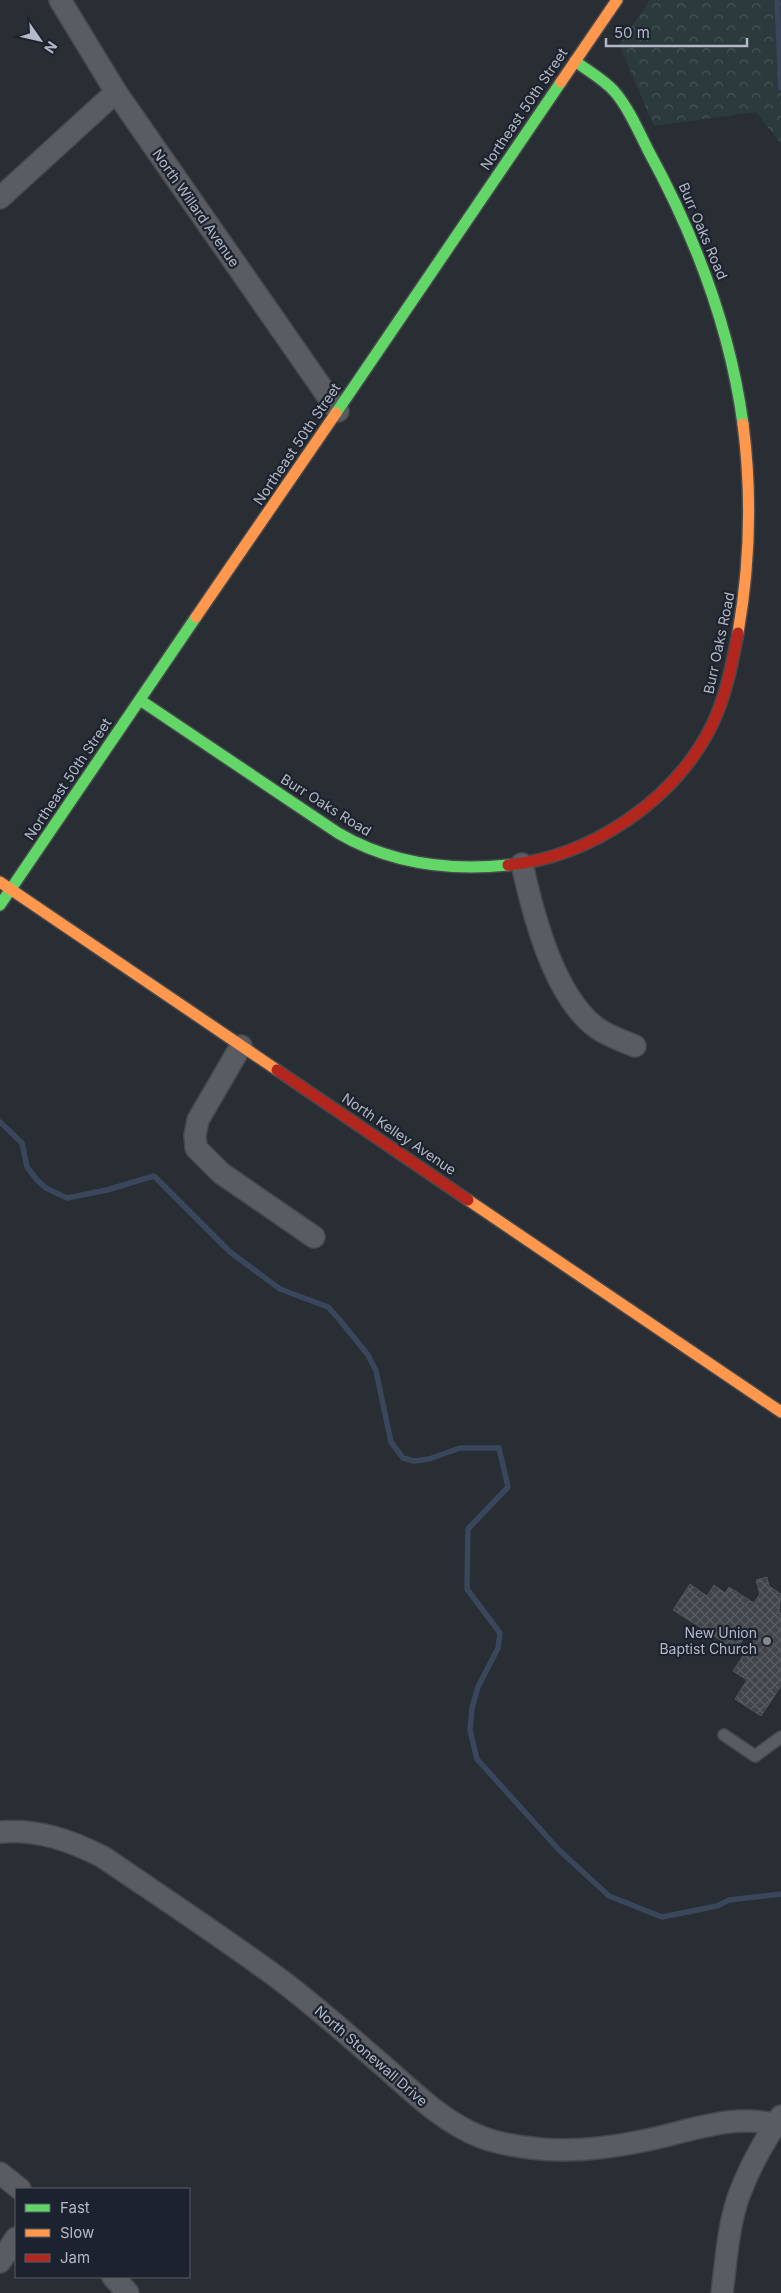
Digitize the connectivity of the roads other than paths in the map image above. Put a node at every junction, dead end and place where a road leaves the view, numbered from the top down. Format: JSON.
{"nodes":[{"id":1,"x":60,"y":0,"type":"edge"},
{"id":2,"x":617,"y":0,"type":"edge"},
{"id":3,"x":575,"y":61,"type":"junction"},
{"id":4,"x":116,"y":92,"type":"junction"},
{"id":5,"x":0,"y":198,"type":"edge"},
{"id":6,"x":338,"y":411,"type":"junction"},
{"id":7,"x":140,"y":700,"type":"junction"},
{"id":8,"x":522,"y":864,"type":"junction"},
{"id":9,"x":0,"y":882,"type":"edge"},
{"id":10,"x":11,"y":889,"type":"junction"},
{"id":11,"x":0,"y":905,"type":"edge"},
{"id":12,"x":242,"y":1046,"type":"junction"},
{"id":13,"x":635,"y":1046,"type":"dead end"},
{"id":14,"x":314,"y":1236,"type":"dead end"},
{"id":15,"x":781,"y":1412,"type":"edge"},
{"id":16,"x":724,"y":1735,"type":"dead end"},
{"id":17,"x":781,"y":1737,"type":"edge"},
{"id":18,"x":0,"y":1832,"type":"edge"},
{"id":19,"x":779,"y":2122,"type":"edge"},
{"id":20,"x":0,"y":2173,"type":"edge"},
{"id":21,"x":19,"y":2188,"type":"edge"},
{"id":22,"x":15,"y":2240,"type":"edge"},
{"id":23,"x":0,"y":2262,"type":"edge"},
{"id":24,"x":113,"y":2278,"type":"edge"},
{"id":25,"x":128,"y":2293,"type":"edge"},
{"id":26,"x":722,"y":2293,"type":"edge"}],
"edges":[{"from":1,"to":4,"type":"street","name":"North Willard Avenue"},
{"from":2,"to":3,"type":"street","name":"Northeast 50th Street"},
{"from":3,"to":6,"type":"street","name":"Northeast 50th Street"},
{"from":3,"to":8,"type":"street","name":"Burr Oaks Road"},
{"from":4,"to":5,"type":"street"},
{"from":4,"to":6,"type":"street","name":"North Willard Avenue"},
{"from":6,"to":7,"type":"street","name":"Northeast 50th Street"},
{"from":7,"to":8,"type":"street","name":"Burr Oaks Road"},
{"from":7,"to":10,"type":"street","name":"Northeast 50th Street"},
{"from":8,"to":13,"type":"street"},
{"from":9,"to":10,"type":"street","name":"North Kelley Avenue"},
{"from":10,"to":11,"type":"street","name":"Northeast 50th Street"},
{"from":10,"to":12,"type":"street","name":"North Kelley Avenue"},
{"from":12,"to":14,"type":"street"},
{"from":12,"to":15,"type":"street","name":"North Kelley Avenue"},
{"from":16,"to":17,"type":"lane"},
{"from":18,"to":19,"type":"street","name":"North Stonewall Drive"},
{"from":19,"to":26,"type":"street"},
{"from":20,"to":21,"type":"street"},
{"from":22,"to":23,"type":"street"},
{"from":24,"to":25,"type":"street"}]}
